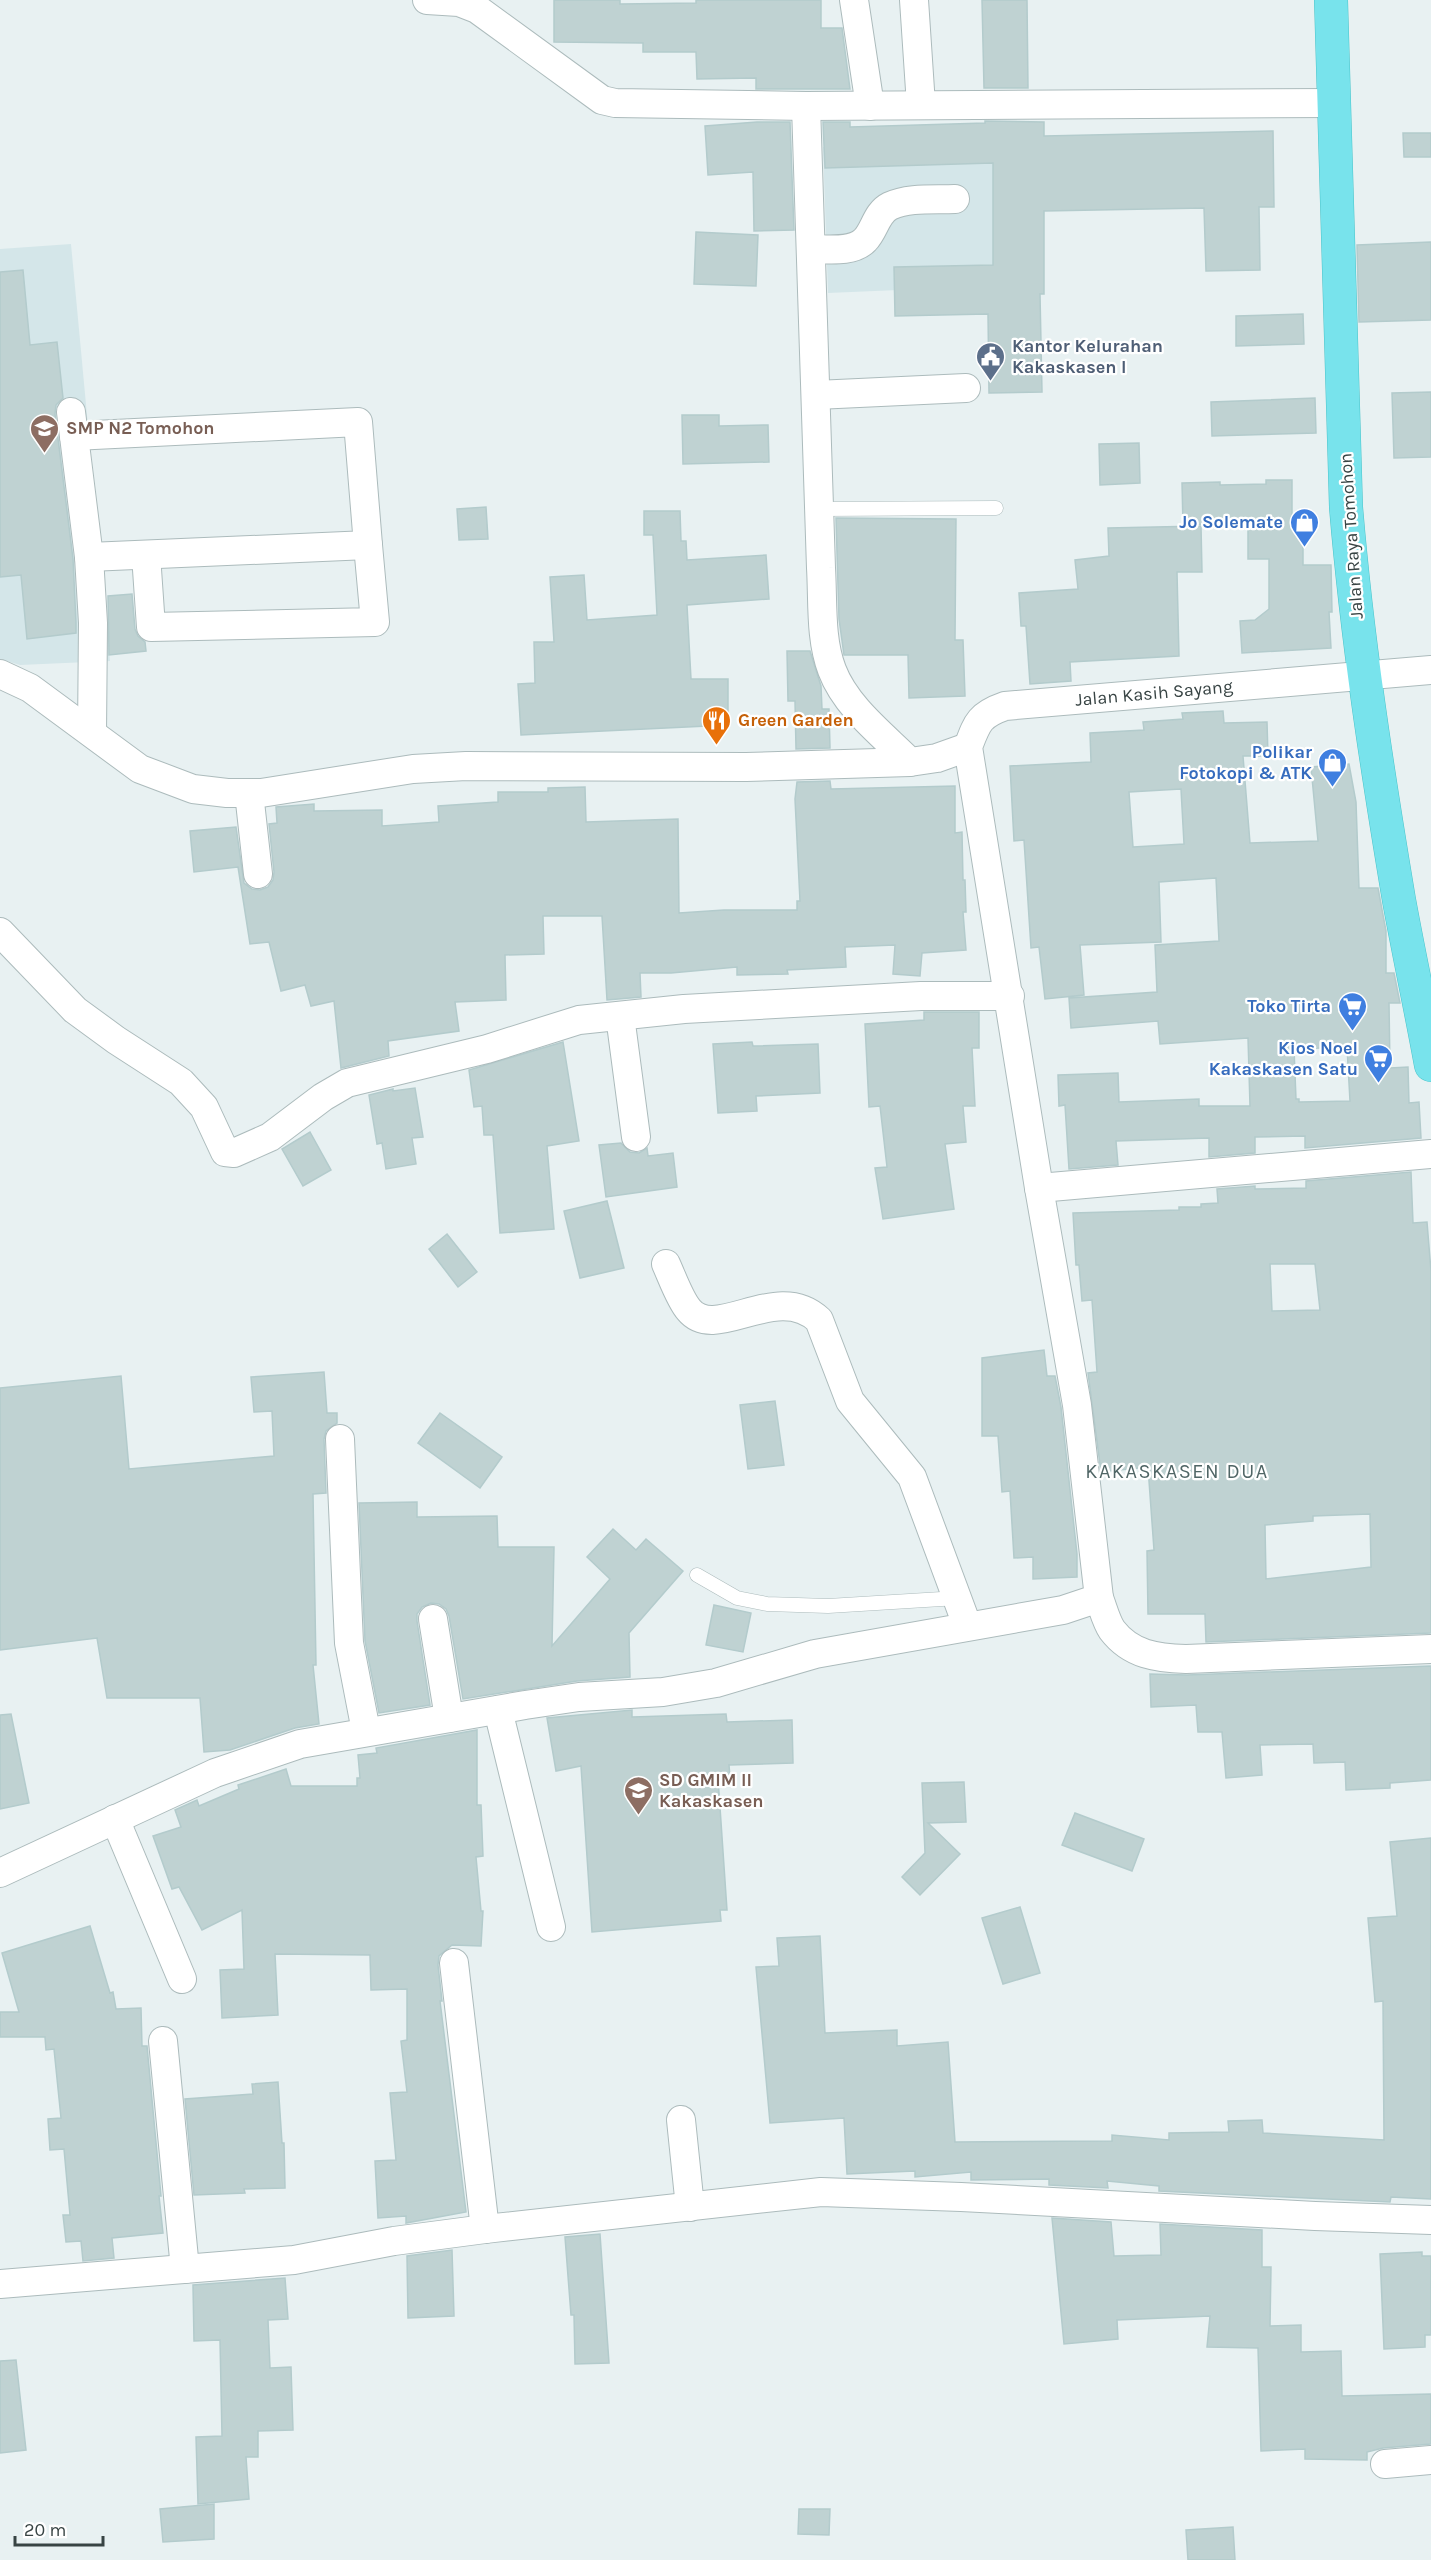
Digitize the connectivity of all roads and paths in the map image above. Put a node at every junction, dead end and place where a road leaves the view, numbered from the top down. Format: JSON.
{"nodes":[{"id":1,"x":428,"y":0,"type":"edge"},
{"id":2,"x":854,"y":0,"type":"edge"},
{"id":3,"x":914,"y":0,"type":"edge"},
{"id":4,"x":1331,"y":0,"type":"edge"},
{"id":5,"x":1333,"y":103,"type":"junction"},
{"id":6,"x":921,"y":105,"type":"junction"},
{"id":7,"x":806,"y":106,"type":"junction"},
{"id":8,"x":870,"y":106,"type":"junction"},
{"id":9,"x":955,"y":199,"type":"dead end"},
{"id":10,"x":811,"y":249,"type":"junction"},
{"id":11,"x":966,"y":388,"type":"dead end"},
{"id":12,"x":816,"y":395,"type":"junction"},
{"id":13,"x":996,"y":508,"type":"dead end"},
{"id":14,"x":819,"y":509,"type":"junction"},
{"id":15,"x":368,"y":545,"type":"junction"},
{"id":16,"x":146,"y":555,"type":"junction"},
{"id":17,"x":88,"y":557,"type":"junction"},
{"id":18,"x":1431,"y":670,"type":"edge"},
{"id":19,"x":0,"y":674,"type":"edge"},
{"id":20,"x":1363,"y":674,"type":"junction"},
{"id":21,"x":93,"y":733,"type":"junction"},
{"id":22,"x":968,"y":747,"type":"junction"},
{"id":23,"x":910,"y":762,"type":"junction"},
{"id":24,"x":249,"y":793,"type":"junction"},
{"id":25,"x":258,"y":874,"type":"dead end"},
{"id":26,"x":0,"y":932,"type":"edge"},
{"id":27,"x":1010,"y":996,"type":"junction"},
{"id":28,"x":620,"y":1016,"type":"junction"},
{"id":29,"x":1431,"y":1065,"type":"edge"},
{"id":30,"x":636,"y":1137,"type":"dead end"},
{"id":31,"x":1431,"y":1154,"type":"edge"},
{"id":32,"x":1039,"y":1188,"type":"junction"},
{"id":33,"x":666,"y":1264,"type":"dead end"},
{"id":34,"x":340,"y":1440,"type":"dead end"},
{"id":35,"x":697,"y":1575,"type":"dead end"},
{"id":36,"x":958,"y":1598,"type":"junction"},
{"id":37,"x":1100,"y":1598,"type":"junction"},
{"id":38,"x":433,"y":1618,"type":"dead end"},
{"id":39,"x":967,"y":1625,"type":"junction"},
{"id":40,"x":1431,"y":1649,"type":"edge"},
{"id":41,"x":498,"y":1710,"type":"junction"},
{"id":42,"x":449,"y":1718,"type":"junction"},
{"id":43,"x":366,"y":1731,"type":"junction"},
{"id":44,"x":115,"y":1819,"type":"junction"},
{"id":45,"x":0,"y":1873,"type":"edge"},
{"id":46,"x":551,"y":1926,"type":"dead end"},
{"id":47,"x":454,"y":1963,"type":"dead end"},
{"id":48,"x":182,"y":1978,"type":"dead end"},
{"id":49,"x":163,"y":2041,"type":"dead end"},
{"id":50,"x":681,"y":2120,"type":"dead end"},
{"id":51,"x":690,"y":2207,"type":"junction"},
{"id":52,"x":1431,"y":2220,"type":"edge"},
{"id":53,"x":485,"y":2229,"type":"junction"},
{"id":54,"x":185,"y":2269,"type":"junction"},
{"id":55,"x":0,"y":2284,"type":"edge"},
{"id":56,"x":1431,"y":2460,"type":"edge"},
{"id":57,"x":1385,"y":2464,"type":"dead end"}],
"edges":[{"from":1,"to":7,"type":"street"},
{"from":2,"to":8,"type":"street"},
{"from":3,"to":6,"type":"street"},
{"from":4,"to":5,"type":"highway","name":"Jalan Raya Tomohon"},
{"from":5,"to":6,"type":"street"},
{"from":5,"to":20,"type":"highway","name":"Jalan Raya Tomohon"},
{"from":6,"to":8,"type":"street"},
{"from":7,"to":8,"type":"street"},
{"from":7,"to":10,"type":"street"},
{"from":9,"to":10,"type":"street"},
{"from":10,"to":12,"type":"street"},
{"from":11,"to":12,"type":"street"},
{"from":12,"to":14,"type":"street"},
{"from":13,"to":14,"type":"lane"},
{"from":14,"to":23,"type":"street"},
{"from":15,"to":16,"type":"street"},
{"from":15,"to":16,"type":"street"},
{"from":15,"to":17,"type":"street"},
{"from":16,"to":17,"type":"street"},
{"from":17,"to":21,"type":"street"},
{"from":18,"to":20,"type":"street","name":"Jalan Kasih Sayang"},
{"from":19,"to":21,"type":"street"},
{"from":20,"to":22,"type":"street","name":"Jalan Kasih Sayang"},
{"from":20,"to":29,"type":"highway","name":"Jalan Raya Tomohon"},
{"from":21,"to":24,"type":"street"},
{"from":22,"to":23,"type":"street"},
{"from":22,"to":27,"type":"street"},
{"from":23,"to":24,"type":"street"},
{"from":24,"to":25,"type":"street"},
{"from":26,"to":28,"type":"street"},
{"from":27,"to":28,"type":"street"},
{"from":27,"to":32,"type":"street"},
{"from":28,"to":30,"type":"street"},
{"from":31,"to":32,"type":"street"},
{"from":32,"to":37,"type":"street"},
{"from":33,"to":36,"type":"street"},
{"from":34,"to":43,"type":"street"},
{"from":35,"to":36,"type":"lane"},
{"from":36,"to":39,"type":"street"},
{"from":37,"to":39,"type":"street"},
{"from":37,"to":40,"type":"street"},
{"from":38,"to":42,"type":"street"},
{"from":39,"to":41,"type":"street"},
{"from":41,"to":42,"type":"street"},
{"from":41,"to":46,"type":"street"},
{"from":42,"to":43,"type":"street"},
{"from":43,"to":44,"type":"street"},
{"from":44,"to":45,"type":"street"},
{"from":44,"to":48,"type":"street"},
{"from":47,"to":53,"type":"street"},
{"from":49,"to":54,"type":"street"},
{"from":50,"to":51,"type":"street"},
{"from":51,"to":52,"type":"street"},
{"from":51,"to":53,"type":"street"},
{"from":53,"to":54,"type":"street"},
{"from":54,"to":55,"type":"street"},
{"from":56,"to":57,"type":"street"}]}
